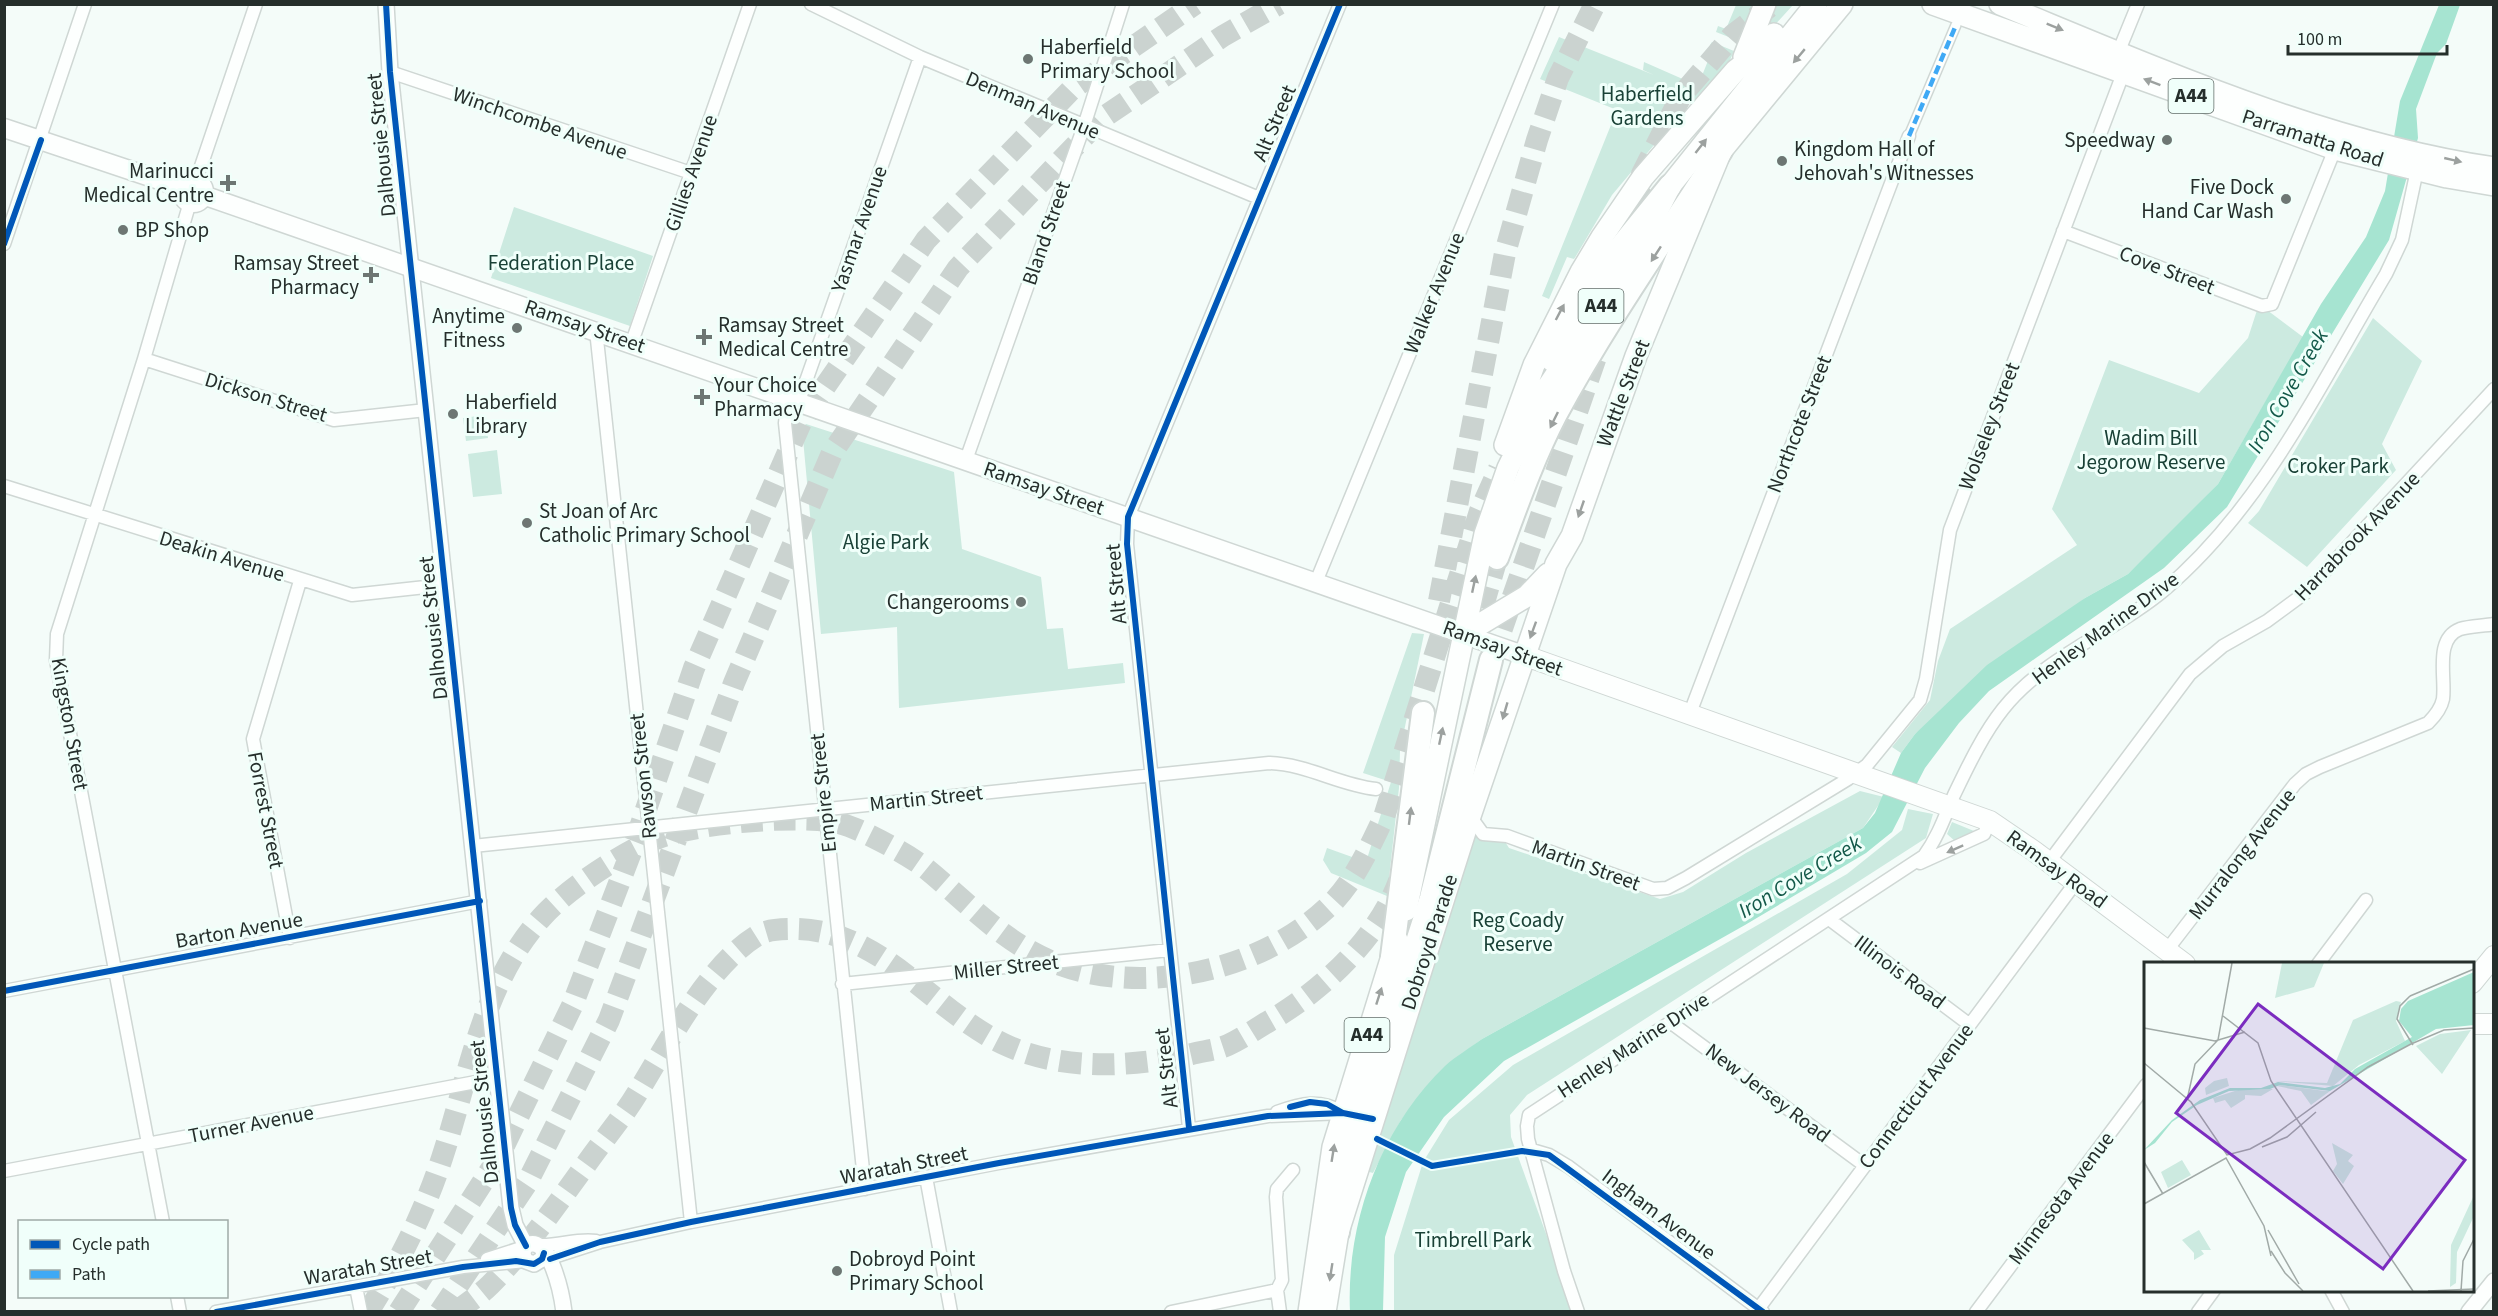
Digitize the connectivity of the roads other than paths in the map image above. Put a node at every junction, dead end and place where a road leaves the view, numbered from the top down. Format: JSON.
{"nodes":[{"id":1,"x":85,"y":4,"type":"edge"},
{"id":2,"x":256,"y":4,"type":"edge"},
{"id":3,"x":386,"y":4,"type":"edge"},
{"id":4,"x":750,"y":4,"type":"edge"},
{"id":5,"x":811,"y":4,"type":"edge"},
{"id":6,"x":1123,"y":4,"type":"edge"},
{"id":7,"x":1340,"y":4,"type":"edge"},
{"id":8,"x":1553,"y":4,"type":"edge"},
{"id":9,"x":1765,"y":4,"type":"edge"},
{"id":10,"x":1798,"y":4,"type":"edge"},
{"id":11,"x":1816,"y":4,"type":"edge"},
{"id":12,"x":1842,"y":4,"type":"edge"},
{"id":13,"x":1933,"y":4,"type":"edge"},
{"id":14,"x":2000,"y":4,"type":"edge"},
{"id":15,"x":2138,"y":4,"type":"edge"},
{"id":16,"x":1956,"y":25,"type":"dead end"},
{"id":17,"x":920,"y":57,"type":"junction"},
{"id":18,"x":2121,"y":62,"type":"junction"},
{"id":19,"x":1736,"y":70,"type":"junction"},
{"id":20,"x":390,"y":72,"type":"junction"},
{"id":21,"x":1084,"y":126,"type":"junction"},
{"id":22,"x":4,"y":128,"type":"edge"},
{"id":23,"x":1909,"y":136,"type":"joint"},
{"id":24,"x":41,"y":140,"type":"junction"},
{"id":25,"x":2335,"y":148,"type":"junction"},
{"id":26,"x":2368,"y":149,"type":"junction"},
{"id":27,"x":1721,"y":151,"type":"junction"},
{"id":28,"x":2413,"y":163,"type":"junction"},
{"id":29,"x":691,"y":173,"type":"junction"},
{"id":30,"x":2493,"y":179,"type":"edge"},
{"id":31,"x":1670,"y":186,"type":"junction"},
{"id":32,"x":193,"y":192,"type":"junction"},
{"id":33,"x":1259,"y":198,"type":"junction"},
{"id":34,"x":2063,"y":231,"type":"junction"},
{"id":35,"x":4,"y":244,"type":"edge"},
{"id":36,"x":410,"y":265,"type":"junction"},
{"id":37,"x":596,"y":330,"type":"junction"},
{"id":38,"x":632,"y":342,"type":"junction"},
{"id":39,"x":144,"y":359,"type":"junction"},
{"id":40,"x":1552,"y":360,"type":"dead end"},
{"id":41,"x":2493,"y":389,"type":"edge"},
{"id":42,"x":793,"y":399,"type":"junction"},
{"id":43,"x":426,"y":410,"type":"junction"},
{"id":44,"x":966,"y":460,"type":"junction"},
{"id":45,"x":4,"y":486,"type":"edge"},
{"id":46,"x":94,"y":516,"type":"junction"},
{"id":47,"x":1128,"y":517,"type":"junction"},
{"id":48,"x":1488,"y":521,"type":"junction"},
{"id":49,"x":1497,"y":558,"type":"tunnel mouth"},
{"id":50,"x":1556,"y":564,"type":"junction"},
{"id":51,"x":300,"y":580,"type":"junction"},
{"id":52,"x":1316,"y":582,"type":"junction"},
{"id":53,"x":444,"y":585,"type":"junction"},
{"id":54,"x":2493,"y":624,"type":"edge"},
{"id":55,"x":1464,"y":634,"type":"junction"},
{"id":56,"x":1523,"y":655,"type":"junction"},
{"id":57,"x":1491,"y":660,"type":"tunnel mouth"},
{"id":58,"x":1422,"y":713,"type":"dead end"},
{"id":59,"x":1690,"y":713,"type":"junction"},
{"id":60,"x":1857,"y":773,"type":"junction"},
{"id":61,"x":1152,"y":775,"type":"junction"},
{"id":62,"x":1376,"y":789,"type":"dead end"},
{"id":63,"x":1918,"y":794,"type":"joint"},
{"id":64,"x":1951,"y":805,"type":"junction"},
{"id":65,"x":824,"y":809,"type":"junction"},
{"id":66,"x":1470,"y":816,"type":"junction"},
{"id":67,"x":1990,"y":821,"type":"junction"},
{"id":68,"x":649,"y":827,"type":"junction"},
{"id":69,"x":473,"y":846,"type":"junction"},
{"id":70,"x":2049,"y":862,"type":"junction"},
{"id":71,"x":1911,"y":867,"type":"junction"},
{"id":72,"x":2076,"y":882,"type":"junction"},
{"id":73,"x":2366,"y":900,"type":"dead end"},
{"id":74,"x":480,"y":901,"type":"junction"},
{"id":75,"x":1829,"y":919,"type":"junction"},
{"id":76,"x":290,"y":938,"type":"junction"},
{"id":77,"x":1169,"y":950,"type":"junction"},
{"id":78,"x":2168,"y":950,"type":"junction"},
{"id":79,"x":2493,"y":956,"type":"edge"},
{"id":80,"x":1392,"y":957,"type":"junction"},
{"id":81,"x":2184,"y":962,"type":"edge"},
{"id":82,"x":2319,"y":962,"type":"edge"},
{"id":83,"x":116,"y":969,"type":"junction"},
{"id":84,"x":2474,"y":980,"type":"edge"},
{"id":85,"x":842,"y":984,"type":"junction"},
{"id":86,"x":4,"y":991,"type":"edge"},
{"id":87,"x":1670,"y":1022,"type":"junction"},
{"id":88,"x":2474,"y":1024,"type":"edge"},
{"id":89,"x":2493,"y":1024,"type":"edge"},
{"id":90,"x":1970,"y":1025,"type":"junction"},
{"id":91,"x":496,"y":1078,"type":"junction"},
{"id":92,"x":2144,"y":1086,"type":"edge"},
{"id":93,"x":1359,"y":1116,"type":"junction"},
{"id":94,"x":1189,"y":1128,"type":"junction"},
{"id":95,"x":148,"y":1143,"type":"junction"},
{"id":96,"x":1532,"y":1150,"type":"junction"},
{"id":97,"x":1864,"y":1165,"type":"junction"},
{"id":98,"x":1293,"y":1170,"type":"dead end"},
{"id":99,"x":4,"y":1171,"type":"edge"},
{"id":100,"x":926,"y":1177,"type":"junction"},
{"id":101,"x":865,"y":1189,"type":"junction"},
{"id":102,"x":163,"y":1220,"type":"edge"},
{"id":103,"x":691,"y":1222,"type":"junction"},
{"id":104,"x":1338,"y":1232,"type":"joint"},
{"id":105,"x":600,"y":1242,"type":"junction"},
{"id":106,"x":536,"y":1255,"type":"junction"},
{"id":107,"x":2493,"y":1281,"type":"edge"},
{"id":108,"x":356,"y":1287,"type":"junction"},
{"id":109,"x":1277,"y":1290,"type":"junction"},
{"id":110,"x":2212,"y":1292,"type":"edge"},
{"id":111,"x":2332,"y":1292,"type":"edge"},
{"id":112,"x":1759,"y":1310,"type":"edge"},
{"id":113,"x":216,"y":1311,"type":"edge"},
{"id":114,"x":361,"y":1311,"type":"edge"},
{"id":115,"x":563,"y":1311,"type":"edge"},
{"id":116,"x":951,"y":1311,"type":"edge"},
{"id":117,"x":1172,"y":1311,"type":"edge"},
{"id":118,"x":1280,"y":1311,"type":"edge"},
{"id":119,"x":1309,"y":1311,"type":"edge"},
{"id":120,"x":1325,"y":1311,"type":"edge"},
{"id":121,"x":1578,"y":1311,"type":"edge"},
{"id":122,"x":1976,"y":1311,"type":"edge"},
{"id":123,"x":2198,"y":1311,"type":"edge"},
{"id":124,"x":2343,"y":1311,"type":"edge"},
{"id":125,"x":2469,"y":1311,"type":"edge"}],
"edges":[{"from":1,"to":24,"type":"street"},
{"from":2,"to":32,"type":"street","name":"Kingston Street"},
{"from":3,"to":20,"type":"street","name":"Dalhousie Street"},
{"from":4,"to":29,"type":"street","name":"Gillies Avenue"},
{"from":5,"to":17,"type":"street","name":"Denman Avenue"},
{"from":6,"to":21,"type":"street","name":"Bland Street"},
{"from":7,"to":33,"type":"street","name":"Alt Street"},
{"from":8,"to":52,"type":"street","name":"Walker Avenue"},
{"from":9,"to":19,"type":"highway"},
{"from":10,"to":19,"type":"highway"},
{"from":31,"to":11,"type":"highway","number":"A44","one_way":true},
{"from":12,"to":27,"type":"highway","name":"Wattle Street","number":"A44","one_way":true},
{"from":13,"to":18,"type":"highway","name":"Parramatta Road","number":"A44"},
{"from":14,"to":18,"type":"highway","name":"Parramatta Road","number":"A44","one_way":true},
{"from":15,"to":18,"type":"street","name":"Wolseley Street"},
{"from":16,"to":23,"type":"street"},
{"from":17,"to":21,"type":"street","name":"Denman Avenue"},
{"from":17,"to":42,"type":"street","name":"Yasmar Avenue"},
{"from":25,"to":18,"type":"highway","name":"Parramatta Road","number":"A44","one_way":true},
{"from":18,"to":26,"type":"highway","name":"Parramatta Road","number":"A44"},
{"from":18,"to":34,"type":"street","name":"Wolseley Street"},
{"from":48,"to":19,"type":"highway","one_way":true},
{"from":20,"to":29,"type":"street","name":"Winchcombe Avenue"},
{"from":20,"to":36,"type":"street","name":"Dalhousie Street"},
{"from":21,"to":33,"type":"street","name":"Denman Avenue"},
{"from":21,"to":44,"type":"street","name":"Bland Street"},
{"from":22,"to":24,"type":"main road","name":"Ramsay Street"},
{"from":23,"to":59,"type":"street","name":"Northcote Street"},
{"from":24,"to":32,"type":"main road","name":"Ramsay Street"},
{"from":24,"to":35,"type":"street"},
{"from":25,"to":26,"type":"highway","name":"Parramatta Road","number":"A44"},
{"from":25,"to":34,"type":"street","name":"Cove Street"},
{"from":26,"to":28,"type":"highway","name":"Parramatta Road","number":"A44"},
{"from":27,"to":49,"type":"highway","one_way":true},
{"from":27,"to":50,"type":"highway","name":"Wattle Street","number":"A44","one_way":true},
{"from":28,"to":30,"type":"highway","name":"Parramatta Road","number":"A44"},
{"from":28,"to":64,"type":"street","name":"Henley Marine Drive"},
{"from":29,"to":38,"type":"street","name":"Gillies Avenue"},
{"from":31,"to":40,"type":"highway"},
{"from":31,"to":48,"type":"highway","number":"A44"},
{"from":32,"to":36,"type":"main road","name":"Ramsay Street"},
{"from":32,"to":39,"type":"street","name":"Kingston Street"},
{"from":33,"to":47,"type":"street","name":"Alt Street"},
{"from":34,"to":60,"type":"street","name":"Wolseley Street"},
{"from":36,"to":37,"type":"main road","name":"Ramsay Street"},
{"from":36,"to":43,"type":"street","name":"Dalhousie Street"},
{"from":37,"to":38,"type":"main road","name":"Ramsay Street"},
{"from":37,"to":68,"type":"street","name":"Rawson Street"},
{"from":38,"to":42,"type":"main road","name":"Ramsay Street"},
{"from":39,"to":43,"type":"street","name":"Dickson Street"},
{"from":39,"to":46,"type":"street","name":"Kingston Street"},
{"from":41,"to":70,"type":"street","name":"Harrabrook Avenue"},
{"from":42,"to":44,"type":"main road","name":"Ramsay Street"},
{"from":42,"to":65,"type":"street","name":"Empire Street"},
{"from":43,"to":53,"type":"street","name":"Dalhousie Street"},
{"from":44,"to":47,"type":"main road","name":"Ramsay Street"},
{"from":45,"to":46,"type":"street","name":"Deakin Avenue"},
{"from":46,"to":51,"type":"street","name":"Deakin Avenue"},
{"from":46,"to":83,"type":"street","name":"Kingston Street"},
{"from":47,"to":52,"type":"main road","name":"Ramsay Street"},
{"from":47,"to":61,"type":"street","name":"Alt Street"},
{"from":55,"to":48,"type":"highway","number":"A44","one_way":true},
{"from":50,"to":55,"type":"highway"},
{"from":50,"to":56,"type":"highway","name":"Wattle Street","number":"A44","one_way":true},
{"from":51,"to":53,"type":"street","name":"Deakin Avenue"},
{"from":51,"to":76,"type":"street","name":"Forrest Street"},
{"from":52,"to":55,"type":"main road","name":"Ramsay Street"},
{"from":53,"to":69,"type":"street","name":"Dalhousie Street"},
{"from":54,"to":78,"type":"street","name":"Murralong Avenue"},
{"from":55,"to":56,"type":"main road","name":"Ramsay Street"},
{"from":80,"to":55,"type":"highway","name":"Dobroyd Parade","number":"A44","one_way":true},
{"from":56,"to":59,"type":"main road","name":"Ramsay Street"},
{"from":56,"to":66,"type":"highway","name":"Wattle Street","number":"A44","one_way":true},
{"from":57,"to":93,"type":"highway"},
{"from":80,"to":58,"type":"highway","one_way":true},
{"from":59,"to":60,"type":"main road","name":"Ramsay Street"},
{"from":60,"to":63,"type":"main road","name":"Ramsay Street"},
{"from":60,"to":66,"type":"street","name":"Martin Street"},
{"from":61,"to":62,"type":"street","name":"Martin Street"},
{"from":61,"to":65,"type":"street","name":"Martin Street"},
{"from":61,"to":77,"type":"street","name":"Alt Street"},
{"from":63,"to":64,"type":"main road","name":"Ramsay Road"},
{"from":64,"to":67,"type":"main road","name":"Ramsay Road"},
{"from":64,"to":71,"type":"street","name":"Henley Marine Drive"},
{"from":65,"to":68,"type":"street","name":"Martin Street"},
{"from":65,"to":85,"type":"street","name":"Empire Street"},
{"from":66,"to":93,"type":"highway","name":"Dobroyd Parade","number":"A44"},
{"from":67,"to":70,"type":"main road","name":"Ramsay Road"},
{"from":67,"to":71,"type":"street","name":"Henley Marine Drive","one_way":true},
{"from":68,"to":69,"type":"street","name":"Martin Street"},
{"from":68,"to":103,"type":"street","name":"Rawson Street"},
{"from":69,"to":74,"type":"street","name":"Dalhousie Street"},
{"from":70,"to":72,"type":"main road","name":"Ramsay Road"},
{"from":71,"to":75,"type":"street","name":"Henley Marine Drive"},
{"from":72,"to":78,"type":"main road","name":"Ramsay Road"},
{"from":72,"to":90,"type":"street","name":"Connecticut Avenue"},
{"from":73,"to":82,"type":"street"},
{"from":74,"to":76,"type":"street","name":"Barton Avenue"},
{"from":74,"to":91,"type":"street","name":"Dalhousie Street"},
{"from":75,"to":87,"type":"street","name":"Henley Marine Drive"},
{"from":75,"to":90,"type":"street","name":"Illinois Road"},
{"from":76,"to":83,"type":"street","name":"Barton Avenue"},
{"from":77,"to":85,"type":"street","name":"Miller Street"},
{"from":77,"to":94,"type":"street","name":"Alt Street"},
{"from":78,"to":81,"type":"main road","name":"Ramsay Road"},
{"from":79,"to":84,"type":"main road"},
{"from":93,"to":80,"type":"highway","name":"Dobroyd Parade","number":"A44","one_way":true},
{"from":83,"to":86,"type":"street","name":"Barton Avenue"},
{"from":83,"to":95,"type":"street","name":"Kingston Street"},
{"from":85,"to":101,"type":"street","name":"Empire Street"},
{"from":87,"to":96,"type":"street","name":"Henley Marine Drive"},
{"from":87,"to":97,"type":"street","name":"New Jersey Road"},
{"from":88,"to":89,"type":"main road"},
{"from":90,"to":97,"type":"street","name":"Connecticut Avenue"},
{"from":91,"to":95,"type":"street","name":"Turner Avenue"},
{"from":91,"to":106,"type":"street","name":"Dalhousie Street"},
{"from":92,"to":122,"type":"street","name":"Minnesota Avenue"},
{"from":93,"to":94,"type":"street","name":"Waratah Street"},
{"from":93,"to":104,"type":"highway"},
{"from":119,"to":93,"type":"highway","name":"Dobroyd Parade","number":"A44","one_way":true},
{"from":94,"to":100,"type":"street","name":"Waratah Street"},
{"from":95,"to":99,"type":"street","name":"Turner Avenue"},
{"from":95,"to":102,"type":"street","name":"Kingston Street"},
{"from":96,"to":112,"type":"street","name":"Ingham Avenue"},
{"from":96,"to":121,"type":"street","name":"Henley Marine Drive"},
{"from":97,"to":112,"type":"street","name":"Connecticut Avenue"},
{"from":98,"to":109,"type":"street"},
{"from":100,"to":101,"type":"street","name":"Waratah Street"},
{"from":100,"to":116,"type":"street"},
{"from":101,"to":103,"type":"street","name":"Waratah Street"},
{"from":103,"to":105,"type":"street","name":"Waratah Street"},
{"from":104,"to":120,"type":"highway","one_way":true},
{"from":105,"to":106,"type":"street","name":"Waratah Street"},
{"from":105,"to":106,"type":"street","name":"Waratah Street"},
{"from":106,"to":108,"type":"street","name":"Waratah Street"},
{"from":106,"to":115,"type":"street","name":"Dalhousie Street"},
{"from":107,"to":125,"type":"street"},
{"from":108,"to":113,"type":"street","name":"Waratah Street"},
{"from":108,"to":114,"type":"street"},
{"from":109,"to":117,"type":"street"},
{"from":109,"to":118,"type":"street"},
{"from":110,"to":123,"type":"street"},
{"from":111,"to":124,"type":"street"}]}
